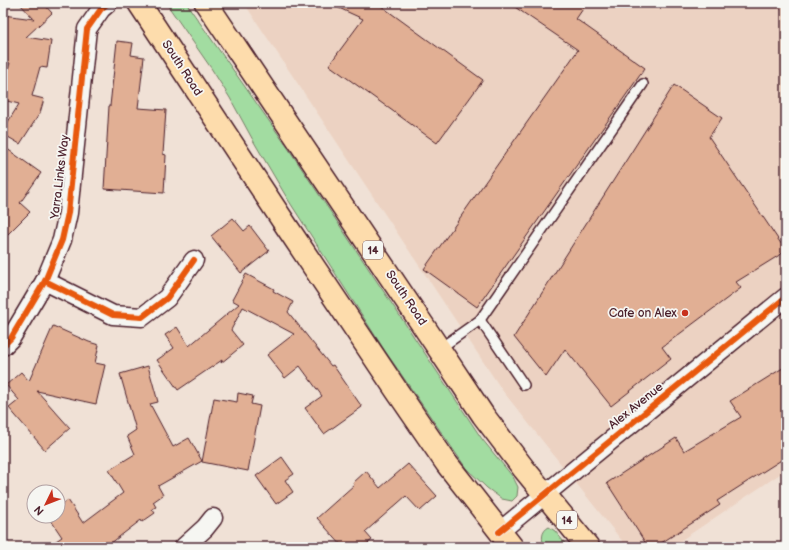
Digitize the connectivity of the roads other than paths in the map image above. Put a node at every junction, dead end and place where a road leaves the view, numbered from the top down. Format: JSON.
{"nodes":[{"id":1,"x":108,"y":3,"type":"edge"},
{"id":2,"x":139,"y":3,"type":"edge"},
{"id":3,"x":206,"y":3,"type":"edge"},
{"id":4,"x":643,"y":84,"type":"dead end"},
{"id":5,"x":194,"y":260,"type":"dead end"},
{"id":6,"x":45,"y":281,"type":"junction"},
{"id":7,"x":786,"y":298,"type":"edge"},
{"id":8,"x":480,"y":320,"type":"junction"},
{"id":9,"x":3,"y":346,"type":"edge"},
{"id":10,"x":439,"y":349,"type":"junction"},
{"id":11,"x":524,"y":385,"type":"dead end"},
{"id":12,"x":545,"y":494,"type":"junction"},
{"id":13,"x":213,"y":518,"type":"dead end"},
{"id":14,"x":505,"y":539,"type":"edge"},
{"id":15,"x":184,"y":547,"type":"edge"},
{"id":16,"x":588,"y":547,"type":"edge"}],
"edges":[{"from":1,"to":6,"type":"street","name":"Yarra Links Way"},
{"from":2,"to":14,"type":"highway","name":"South Road"},
{"from":3,"to":10,"type":"highway","name":"South Road","number":"14"},
{"from":4,"to":8,"type":"lane"},
{"from":5,"to":6,"type":"street"},
{"from":6,"to":9,"type":"street","name":"Yarra Links Way"},
{"from":7,"to":12,"type":"street","name":"Alex Avenue"},
{"from":8,"to":10,"type":"lane"},
{"from":8,"to":11,"type":"lane"},
{"from":10,"to":12,"type":"highway","name":"South Road","number":"14"},
{"from":12,"to":14,"type":"street","name":"Alex Avenue"},
{"from":12,"to":16,"type":"highway","name":"South Road","number":"14"},
{"from":13,"to":15,"type":"street"}]}
